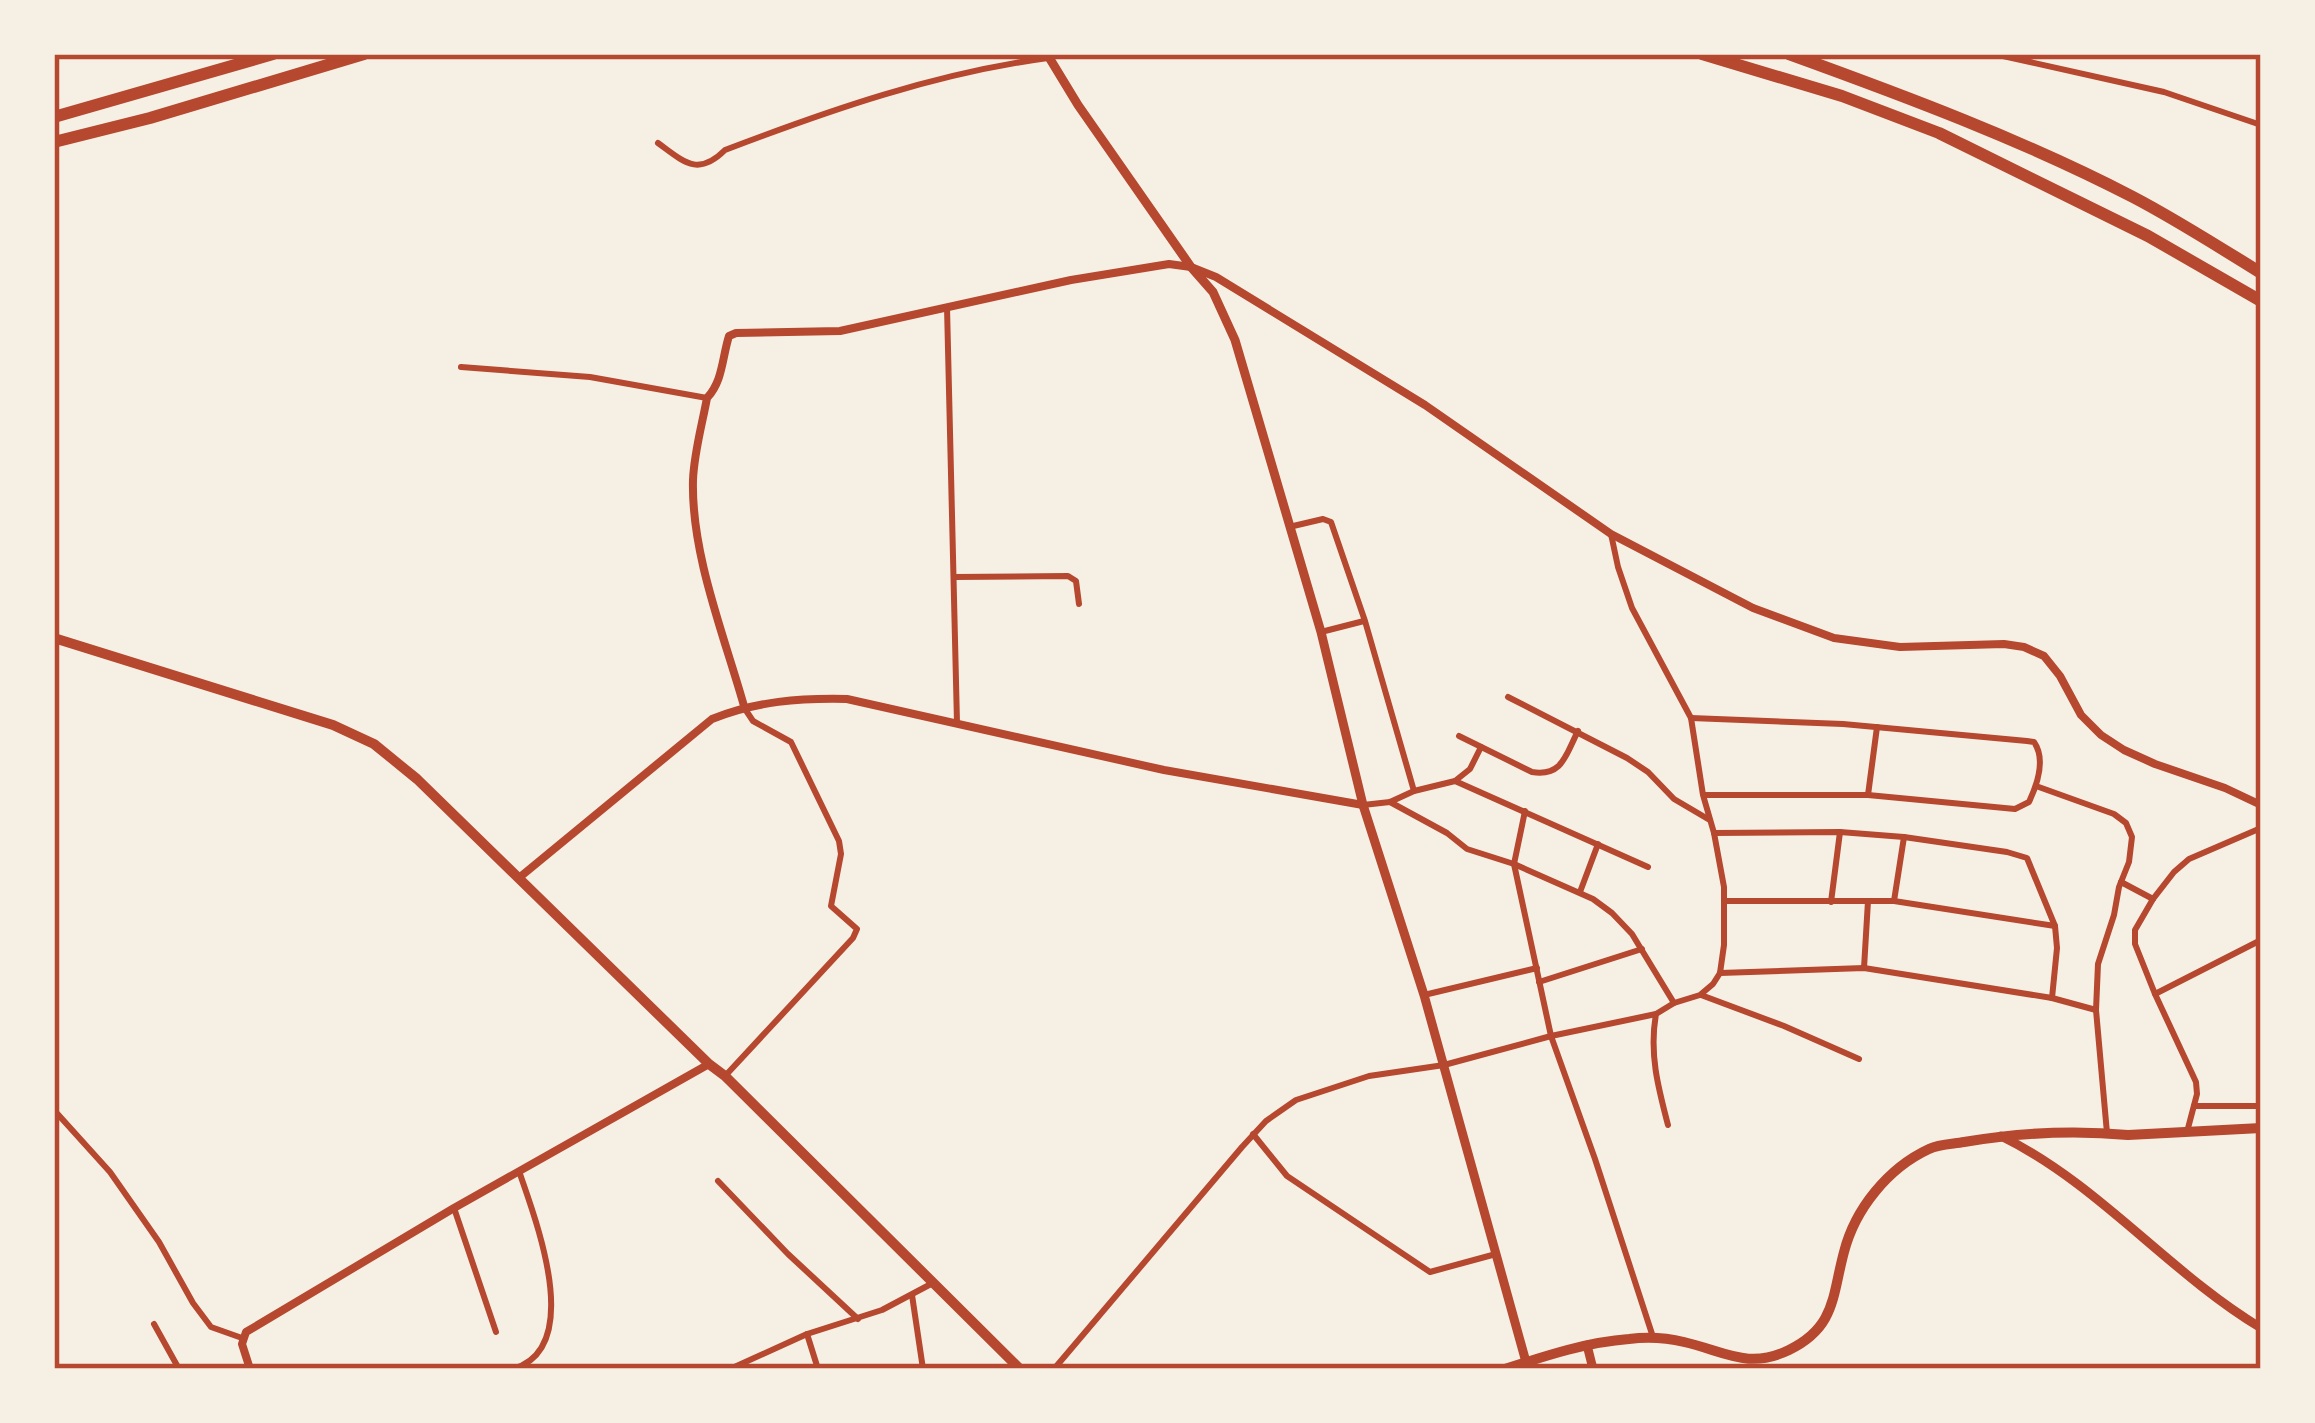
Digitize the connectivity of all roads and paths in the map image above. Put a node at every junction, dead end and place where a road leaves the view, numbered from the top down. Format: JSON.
{"nodes":[{"id":1,"x":273,"y":54,"type":"edge"},
{"id":2,"x":364,"y":54,"type":"edge"},
{"id":3,"x":1702,"y":54,"type":"edge"},
{"id":4,"x":1789,"y":54,"type":"edge"},
{"id":5,"x":1994,"y":54,"type":"edge"},
{"id":6,"x":1048,"y":56,"type":"edge"},
{"id":7,"x":54,"y":117,"type":"edge"},
{"id":8,"x":2261,"y":125,"type":"edge"},
{"id":9,"x":54,"y":142,"type":"edge"},
{"id":10,"x":658,"y":142,"type":"dead end"},
{"id":11,"x":1191,"y":267,"type":"junction"},
{"id":12,"x":2261,"y":273,"type":"edge"},
{"id":13,"x":2261,"y":301,"type":"edge"},
{"id":14,"x":947,"y":307,"type":"junction"},
{"id":15,"x":461,"y":367,"type":"dead end"},
{"id":16,"x":707,"y":398,"type":"junction"},
{"id":17,"x":1289,"y":526,"type":"junction"},
{"id":18,"x":1612,"y":535,"type":"junction"},
{"id":19,"x":954,"y":577,"type":"junction"},
{"id":20,"x":1079,"y":604,"type":"dead end"},
{"id":21,"x":1364,"y":621,"type":"junction"},
{"id":22,"x":1321,"y":632,"type":"junction"},
{"id":23,"x":54,"y":638,"type":"edge"},
{"id":24,"x":1508,"y":697,"type":"dead end"},
{"id":25,"x":744,"y":706,"type":"junction"},
{"id":26,"x":1691,"y":718,"type":"junction"},
{"id":27,"x":957,"y":724,"type":"junction"},
{"id":28,"x":1877,"y":727,"type":"junction"},
{"id":29,"x":1578,"y":731,"type":"junction"},
{"id":30,"x":1459,"y":736,"type":"dead end"},
{"id":31,"x":1481,"y":747,"type":"junction"},
{"id":32,"x":1455,"y":781,"type":"junction"},
{"id":33,"x":2036,"y":786,"type":"junction"},
{"id":34,"x":1414,"y":791,"type":"junction"},
{"id":35,"x":1703,"y":795,"type":"junction"},
{"id":36,"x":1868,"y":795,"type":"junction"},
{"id":37,"x":1390,"y":802,"type":"junction"},
{"id":38,"x":1363,"y":805,"type":"junction"},
{"id":39,"x":2261,"y":806,"type":"edge"},
{"id":40,"x":1526,"y":811,"type":"junction"},
{"id":41,"x":1708,"y":819,"type":"junction"},
{"id":42,"x":2261,"y":828,"type":"edge"},
{"id":43,"x":1840,"y":832,"type":"junction"},
{"id":44,"x":1714,"y":833,"type":"junction"},
{"id":45,"x":1904,"y":837,"type":"junction"},
{"id":46,"x":1598,"y":844,"type":"junction"},
{"id":47,"x":1514,"y":864,"type":"junction"},
{"id":48,"x":1648,"y":867,"type":"dead end"},
{"id":49,"x":520,"y":877,"type":"junction"},
{"id":50,"x":2121,"y":882,"type":"junction"},
{"id":51,"x":1580,"y":892,"type":"junction"},
{"id":52,"x":2153,"y":899,"type":"junction"},
{"id":53,"x":1724,"y":901,"type":"junction"},
{"id":54,"x":1894,"y":901,"type":"junction"},
{"id":55,"x":1831,"y":902,"type":"junction"},
{"id":56,"x":1868,"y":902,"type":"junction"},
{"id":57,"x":2054,"y":926,"type":"junction"},
{"id":58,"x":2261,"y":940,"type":"edge"},
{"id":59,"x":1642,"y":950,"type":"junction"},
{"id":60,"x":1537,"y":968,"type":"junction"},
{"id":61,"x":1864,"y":968,"type":"junction"},
{"id":62,"x":1720,"y":973,"type":"junction"},
{"id":63,"x":1539,"y":982,"type":"junction"},
{"id":64,"x":2155,"y":994,"type":"junction"},
{"id":65,"x":1424,"y":995,"type":"junction"},
{"id":66,"x":1700,"y":995,"type":"junction"},
{"id":67,"x":2052,"y":998,"type":"junction"},
{"id":68,"x":1675,"y":1003,"type":"junction"},
{"id":69,"x":2096,"y":1010,"type":"junction"},
{"id":70,"x":1656,"y":1013,"type":"junction"},
{"id":71,"x":1551,"y":1036,"type":"junction"},
{"id":72,"x":1859,"y":1059,"type":"dead end"},
{"id":73,"x":709,"y":1064,"type":"junction"},
{"id":74,"x":1444,"y":1065,"type":"junction"},
{"id":75,"x":725,"y":1076,"type":"junction"},
{"id":76,"x":2194,"y":1106,"type":"junction"},
{"id":77,"x":2261,"y":1106,"type":"edge"},
{"id":78,"x":54,"y":1110,"type":"edge"},
{"id":79,"x":1668,"y":1125,"type":"dead end"},
{"id":80,"x":2261,"y":1128,"type":"edge"},
{"id":81,"x":2187,"y":1132,"type":"junction"},
{"id":82,"x":2107,"y":1133,"type":"junction"},
{"id":83,"x":1253,"y":1134,"type":"junction"},
{"id":84,"x":2001,"y":1136,"type":"junction"},
{"id":85,"x":520,"y":1174,"type":"junction"},
{"id":86,"x":718,"y":1181,"type":"dead end"},
{"id":87,"x":454,"y":1208,"type":"junction"},
{"id":88,"x":1496,"y":1254,"type":"junction"},
{"id":89,"x":931,"y":1284,"type":"junction"},
{"id":90,"x":912,"y":1295,"type":"junction"},
{"id":91,"x":858,"y":1319,"type":"junction"},
{"id":92,"x":154,"y":1324,"type":"dead end"},
{"id":93,"x":2261,"y":1328,"type":"edge"},
{"id":94,"x":496,"y":1332,"type":"dead end"},
{"id":95,"x":808,"y":1334,"type":"junction"},
{"id":96,"x":242,"y":1338,"type":"junction"},
{"id":97,"x":1653,"y":1339,"type":"junction"},
{"id":98,"x":1587,"y":1345,"type":"junction"},
{"id":99,"x":1526,"y":1362,"type":"junction"},
{"id":100,"x":179,"y":1369,"type":"edge"},
{"id":101,"x":249,"y":1369,"type":"edge"},
{"id":102,"x":513,"y":1369,"type":"edge"},
{"id":103,"x":730,"y":1369,"type":"edge"},
{"id":104,"x":818,"y":1369,"type":"edge"},
{"id":105,"x":922,"y":1369,"type":"edge"},
{"id":106,"x":1019,"y":1369,"type":"edge"},
{"id":107,"x":1054,"y":1369,"type":"edge"},
{"id":108,"x":1505,"y":1369,"type":"edge"},
{"id":109,"x":1593,"y":1369,"type":"edge"}],
"edges":[{"from":1,"to":7,"type":"highway"},
{"from":2,"to":9,"type":"highway"},
{"from":3,"to":13,"type":"highway"},
{"from":4,"to":12,"type":"highway"},
{"from":5,"to":8,"type":"street"},
{"from":6,"to":10,"type":"street"},
{"from":6,"to":11,"type":"main road"},
{"from":11,"to":14,"type":"street"},
{"from":11,"to":17,"type":"main road"},
{"from":11,"to":18,"type":"street"},
{"from":14,"to":16,"type":"street"},
{"from":14,"to":19,"type":"street"},
{"from":15,"to":16,"type":"street"},
{"from":16,"to":25,"type":"street"},
{"from":17,"to":21,"type":"street"},
{"from":17,"to":22,"type":"main road"},
{"from":18,"to":26,"type":"street"},
{"from":18,"to":39,"type":"street"},
{"from":19,"to":20,"type":"street"},
{"from":19,"to":27,"type":"street"},
{"from":21,"to":22,"type":"street"},
{"from":21,"to":34,"type":"street"},
{"from":22,"to":38,"type":"main road"},
{"from":23,"to":49,"type":"main road"},
{"from":24,"to":29,"type":"street"},
{"from":25,"to":27,"type":"street"},
{"from":25,"to":49,"type":"street"},
{"from":25,"to":75,"type":"street"},
{"from":26,"to":28,"type":"street"},
{"from":26,"to":35,"type":"street"},
{"from":27,"to":38,"type":"street"},
{"from":28,"to":33,"type":"street"},
{"from":28,"to":36,"type":"street"},
{"from":29,"to":31,"type":"street"},
{"from":29,"to":41,"type":"street"},
{"from":30,"to":31,"type":"street"},
{"from":31,"to":32,"type":"street"},
{"from":32,"to":34,"type":"street"},
{"from":32,"to":40,"type":"street"},
{"from":33,"to":36,"type":"street"},
{"from":33,"to":50,"type":"street"},
{"from":34,"to":37,"type":"street"},
{"from":35,"to":36,"type":"street"},
{"from":35,"to":41,"type":"street"},
{"from":37,"to":38,"type":"street"},
{"from":37,"to":47,"type":"street"},
{"from":38,"to":65,"type":"main road"},
{"from":40,"to":46,"type":"street"},
{"from":40,"to":47,"type":"street"},
{"from":41,"to":44,"type":"street"},
{"from":42,"to":52,"type":"street"},
{"from":43,"to":44,"type":"street"},
{"from":43,"to":45,"type":"street"},
{"from":43,"to":55,"type":"street"},
{"from":44,"to":53,"type":"street"},
{"from":45,"to":54,"type":"street"},
{"from":45,"to":57,"type":"street"},
{"from":46,"to":48,"type":"street"},
{"from":46,"to":51,"type":"street"},
{"from":47,"to":51,"type":"street"},
{"from":47,"to":60,"type":"street"},
{"from":49,"to":73,"type":"main road"},
{"from":50,"to":52,"type":"street"},
{"from":50,"to":69,"type":"street"},
{"from":51,"to":59,"type":"street"},
{"from":52,"to":64,"type":"street"},
{"from":53,"to":55,"type":"street"},
{"from":53,"to":62,"type":"street"},
{"from":54,"to":56,"type":"street"},
{"from":54,"to":57,"type":"street"},
{"from":55,"to":56,"type":"street"},
{"from":56,"to":61,"type":"street"},
{"from":57,"to":67,"type":"street"},
{"from":58,"to":64,"type":"street"},
{"from":59,"to":63,"type":"street"},
{"from":59,"to":68,"type":"street"},
{"from":60,"to":63,"type":"street"},
{"from":60,"to":65,"type":"street"},
{"from":61,"to":62,"type":"street"},
{"from":61,"to":67,"type":"street"},
{"from":62,"to":66,"type":"street"},
{"from":63,"to":71,"type":"street"},
{"from":64,"to":76,"type":"street"},
{"from":65,"to":74,"type":"main road"},
{"from":66,"to":68,"type":"street"},
{"from":66,"to":72,"type":"street"},
{"from":67,"to":69,"type":"street"},
{"from":68,"to":70,"type":"street"},
{"from":69,"to":82,"type":"street"},
{"from":70,"to":71,"type":"street"},
{"from":70,"to":79,"type":"street"},
{"from":71,"to":74,"type":"street"},
{"from":71,"to":97,"type":"street"},
{"from":73,"to":75,"type":"main road"},
{"from":73,"to":85,"type":"street"},
{"from":74,"to":83,"type":"street"},
{"from":74,"to":88,"type":"main road"},
{"from":75,"to":89,"type":"main road"},
{"from":76,"to":77,"type":"street"},
{"from":76,"to":81,"type":"street"},
{"from":78,"to":96,"type":"street"},
{"from":80,"to":81,"type":"main road"},
{"from":81,"to":82,"type":"main road"},
{"from":82,"to":84,"type":"main road"},
{"from":83,"to":88,"type":"street"},
{"from":83,"to":107,"type":"street"},
{"from":84,"to":93,"type":"main road"},
{"from":84,"to":97,"type":"main road"},
{"from":85,"to":87,"type":"street"},
{"from":85,"to":102,"type":"street"},
{"from":86,"to":91,"type":"street"},
{"from":87,"to":94,"type":"street"},
{"from":87,"to":96,"type":"street"},
{"from":88,"to":99,"type":"main road"},
{"from":89,"to":90,"type":"street"},
{"from":89,"to":106,"type":"main road"},
{"from":90,"to":91,"type":"street"},
{"from":90,"to":105,"type":"street"},
{"from":91,"to":95,"type":"street"},
{"from":92,"to":100,"type":"street"},
{"from":95,"to":103,"type":"street"},
{"from":95,"to":104,"type":"street"},
{"from":96,"to":101,"type":"street"},
{"from":97,"to":98,"type":"main road"},
{"from":98,"to":99,"type":"main road"},
{"from":98,"to":109,"type":"main road"},
{"from":99,"to":108,"type":"main road"}]}
